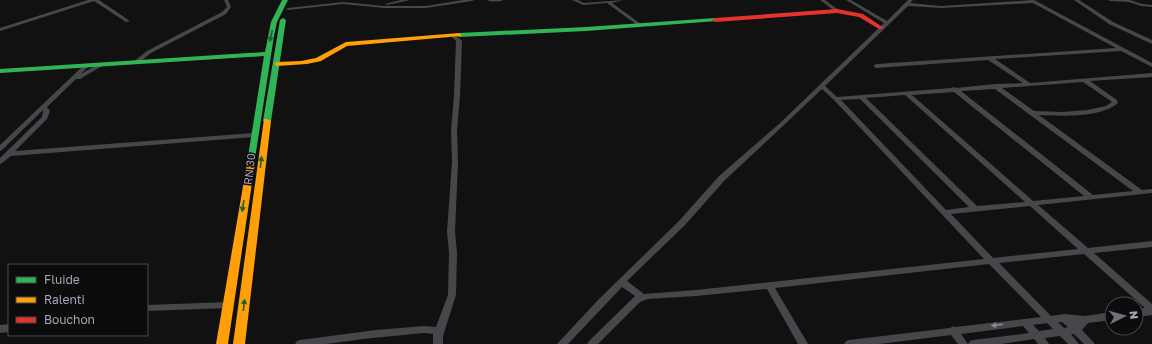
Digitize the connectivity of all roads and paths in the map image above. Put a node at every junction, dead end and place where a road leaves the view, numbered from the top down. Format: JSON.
{"nodes":[{"id":1,"x":94,"y":0,"type":"edge"},
{"id":2,"x":226,"y":0,"type":"edge"},
{"id":3,"x":294,"y":0,"type":"edge"},
{"id":4,"x":408,"y":0,"type":"edge"},
{"id":5,"x":472,"y":0,"type":"edge"},
{"id":6,"x":489,"y":0,"type":"edge"},
{"id":7,"x":501,"y":0,"type":"edge"},
{"id":8,"x":574,"y":0,"type":"edge"},
{"id":9,"x":621,"y":0,"type":"edge"},
{"id":10,"x":822,"y":0,"type":"edge"},
{"id":11,"x":848,"y":0,"type":"edge"},
{"id":12,"x":1076,"y":0,"type":"edge"},
{"id":13,"x":1110,"y":0,"type":"edge"},
{"id":14,"x":460,"y":1,"type":"edge"},
{"id":15,"x":1032,"y":1,"type":"edge"},
{"id":16,"x":610,"y":2,"type":"junction"},
{"id":17,"x":908,"y":2,"type":"edge"},
{"id":18,"x":287,"y":4,"type":"edge"},
{"id":19,"x":377,"y":6,"type":"junction"},
{"id":20,"x":1152,"y":6,"type":"edge"},
{"id":21,"x":838,"y":11,"type":"junction"},
{"id":22,"x":873,"y":18,"type":"junction"},
{"id":23,"x":128,"y":21,"type":"dead end"},
{"id":24,"x":639,"y":24,"type":"junction"},
{"id":25,"x":884,"y":25,"type":"junction"},
{"id":26,"x":0,"y":30,"type":"edge"},
{"id":27,"x":454,"y":37,"type":"junction"},
{"id":28,"x":1152,"y":42,"type":"edge"},
{"id":29,"x":1121,"y":49,"type":"junction"},
{"id":30,"x":268,"y":54,"type":"junction"},
{"id":31,"x":990,"y":58,"type":"junction"},
{"id":32,"x":135,"y":62,"type":"junction"},
{"id":33,"x":277,"y":64,"type":"junction"},
{"id":34,"x":100,"y":65,"type":"junction"},
{"id":35,"x":1152,"y":65,"type":"edge"},
{"id":36,"x":86,"y":66,"type":"junction"},
{"id":37,"x":876,"y":66,"type":"dead end"},
{"id":38,"x":0,"y":71,"type":"edge"},
{"id":39,"x":1152,"y":75,"type":"edge"},
{"id":40,"x":1084,"y":80,"type":"junction"},
{"id":41,"x":1028,"y":84,"type":"junction"},
{"id":42,"x":822,"y":86,"type":"junction"},
{"id":43,"x":995,"y":86,"type":"junction"},
{"id":44,"x":65,"y":88,"type":"junction"},
{"id":45,"x":954,"y":89,"type":"junction"},
{"id":46,"x":906,"y":93,"type":"junction"},
{"id":47,"x":861,"y":97,"type":"junction"},
{"id":48,"x":836,"y":99,"type":"junction"},
{"id":49,"x":44,"y":107,"type":"junction"},
{"id":50,"x":1030,"y":113,"type":"junction"},
{"id":51,"x":254,"y":135,"type":"junction"},
{"id":52,"x":0,"y":149,"type":"edge"},
{"id":53,"x":9,"y":154,"type":"junction"},
{"id":54,"x":0,"y":162,"type":"edge"},
{"id":55,"x":1152,"y":191,"type":"edge"},
{"id":56,"x":1140,"y":192,"type":"junction"},
{"id":57,"x":1091,"y":197,"type":"junction"},
{"id":58,"x":1033,"y":203,"type":"junction"},
{"id":59,"x":975,"y":209,"type":"junction"},
{"id":60,"x":946,"y":212,"type":"junction"},
{"id":61,"x":1152,"y":244,"type":"edge"},
{"id":62,"x":1087,"y":251,"type":"junction"},
{"id":63,"x":992,"y":262,"type":"junction"},
{"id":64,"x":622,"y":282,"type":"junction"},
{"id":65,"x":769,"y":285,"type":"junction"},
{"id":66,"x":642,"y":297,"type":"junction"},
{"id":67,"x":228,"y":305,"type":"junction"},
{"id":68,"x":148,"y":308,"type":"edge"},
{"id":69,"x":1152,"y":310,"type":"edge"},
{"id":70,"x":1104,"y":317,"type":"edge"},
{"id":71,"x":1064,"y":318,"type":"junction"},
{"id":72,"x":1050,"y":319,"type":"junction"},
{"id":73,"x":1085,"y":320,"type":"junction"},
{"id":74,"x":1025,"y":322,"type":"junction"},
{"id":75,"x":953,"y":330,"type":"junction"},
{"id":76,"x":1076,"y":330,"type":"junction"},
{"id":77,"x":1063,"y":332,"type":"junction"},
{"id":78,"x":1036,"y":336,"type":"junction"},
{"id":79,"x":438,"y":340,"type":"edge"},
{"id":80,"x":876,"y":342,"type":"edge"},
{"id":81,"x":222,"y":344,"type":"edge"},
{"id":82,"x":239,"y":344,"type":"edge"},
{"id":83,"x":300,"y":344,"type":"edge"},
{"id":84,"x":562,"y":344,"type":"edge"},
{"id":85,"x":592,"y":344,"type":"edge"},
{"id":86,"x":803,"y":344,"type":"edge"},
{"id":87,"x":848,"y":344,"type":"edge"},
{"id":88,"x":963,"y":344,"type":"edge"},
{"id":89,"x":973,"y":344,"type":"edge"},
{"id":90,"x":1044,"y":344,"type":"edge"},
{"id":91,"x":1074,"y":344,"type":"edge"},
{"id":92,"x":1090,"y":344,"type":"edge"}],
"edges":[{"from":1,"to":23,"type":"street"},
{"from":1,"to":26,"type":"street"},
{"from":2,"to":32,"type":"street"},
{"from":3,"to":18,"type":"main road","name":"RN 30","number":"RN 30"},
{"from":4,"to":19,"type":"street"},
{"from":5,"to":14,"type":"street"},
{"from":6,"to":7,"type":"street"},
{"from":8,"to":16,"type":"street"},
{"from":9,"to":16,"type":"street"},
{"from":10,"to":21,"type":"street"},
{"from":11,"to":22,"type":"street"},
{"from":12,"to":28,"type":"street"},
{"from":13,"to":20,"type":"street"},
{"from":14,"to":19,"type":"street"},
{"from":15,"to":17,"type":"street"},
{"from":15,"to":29,"type":"street"},
{"from":16,"to":24,"type":"street"},
{"from":17,"to":25,"type":"street"},
{"from":18,"to":19,"type":"street"},
{"from":18,"to":30,"type":"main road","number":"RN 30","one_way":true},
{"from":18,"to":33,"type":"main road","name":"RN 30","number":"RN 30"},
{"from":21,"to":22,"type":"main road"},
{"from":21,"to":24,"type":"main road"},
{"from":22,"to":25,"type":"main road"},
{"from":24,"to":27,"type":"main road"},
{"from":25,"to":42,"type":"street"},
{"from":27,"to":33,"type":"main road"},
{"from":27,"to":79,"type":"street"},
{"from":29,"to":31,"type":"street"},
{"from":29,"to":35,"type":"street"},
{"from":30,"to":32,"type":"main road"},
{"from":30,"to":51,"type":"main road","number":"RN 30"},
{"from":31,"to":37,"type":"street"},
{"from":31,"to":41,"type":"street"},
{"from":32,"to":34,"type":"main road"},
{"from":82,"to":33,"type":"main road","name":"RN 30","number":"RN 30","one_way":true},
{"from":34,"to":36,"type":"main road"},
{"from":34,"to":44,"type":"street"},
{"from":36,"to":38,"type":"main road"},
{"from":36,"to":44,"type":"street"},
{"from":39,"to":40,"type":"street"},
{"from":40,"to":41,"type":"street"},
{"from":40,"to":50,"type":"street"},
{"from":41,"to":43,"type":"street"},
{"from":42,"to":48,"type":"street"},
{"from":42,"to":64,"type":"street"},
{"from":43,"to":45,"type":"street"},
{"from":43,"to":50,"type":"street"},
{"from":44,"to":49,"type":"street"},
{"from":45,"to":46,"type":"street"},
{"from":45,"to":57,"type":"street"},
{"from":46,"to":47,"type":"street"},
{"from":46,"to":58,"type":"street"},
{"from":47,"to":48,"type":"street"},
{"from":47,"to":59,"type":"street"},
{"from":48,"to":60,"type":"street"},
{"from":49,"to":52,"type":"street"},
{"from":49,"to":53,"type":"street"},
{"from":50,"to":56,"type":"street"},
{"from":51,"to":53,"type":"street"},
{"from":51,"to":67,"type":"main road","number":"RN 30","one_way":true},
{"from":53,"to":54,"type":"street"},
{"from":55,"to":56,"type":"street"},
{"from":56,"to":57,"type":"street"},
{"from":57,"to":58,"type":"street"},
{"from":58,"to":59,"type":"street"},
{"from":58,"to":62,"type":"street"},
{"from":59,"to":60,"type":"street"},
{"from":60,"to":63,"type":"street"},
{"from":61,"to":62,"type":"street"},
{"from":62,"to":63,"type":"street"},
{"from":62,"to":69,"type":"street"},
{"from":63,"to":65,"type":"street"},
{"from":63,"to":72,"type":"street"},
{"from":64,"to":66,"type":"street"},
{"from":64,"to":84,"type":"street"},
{"from":65,"to":66,"type":"street"},
{"from":65,"to":86,"type":"street"},
{"from":66,"to":85,"type":"street"},
{"from":67,"to":68,"type":"street"},
{"from":67,"to":81,"type":"main road","number":"RN 30"},
{"from":70,"to":73,"type":"street"},
{"from":71,"to":72,"type":"street"},
{"from":71,"to":73,"type":"street"},
{"from":71,"to":76,"type":"street"},
{"from":72,"to":74,"type":"street"},
{"from":72,"to":77,"type":"street"},
{"from":73,"to":76,"type":"street"},
{"from":74,"to":75,"type":"street","one_way":true},
{"from":74,"to":78,"type":"street"},
{"from":75,"to":80,"type":"street"},
{"from":75,"to":88,"type":"street"},
{"from":76,"to":77,"type":"street"},
{"from":76,"to":92,"type":"street"},
{"from":77,"to":78,"type":"street"},
{"from":77,"to":91,"type":"street"},
{"from":78,"to":89,"type":"street"},
{"from":78,"to":90,"type":"street"},
{"from":79,"to":83,"type":"street"},
{"from":80,"to":87,"type":"street"}]}
